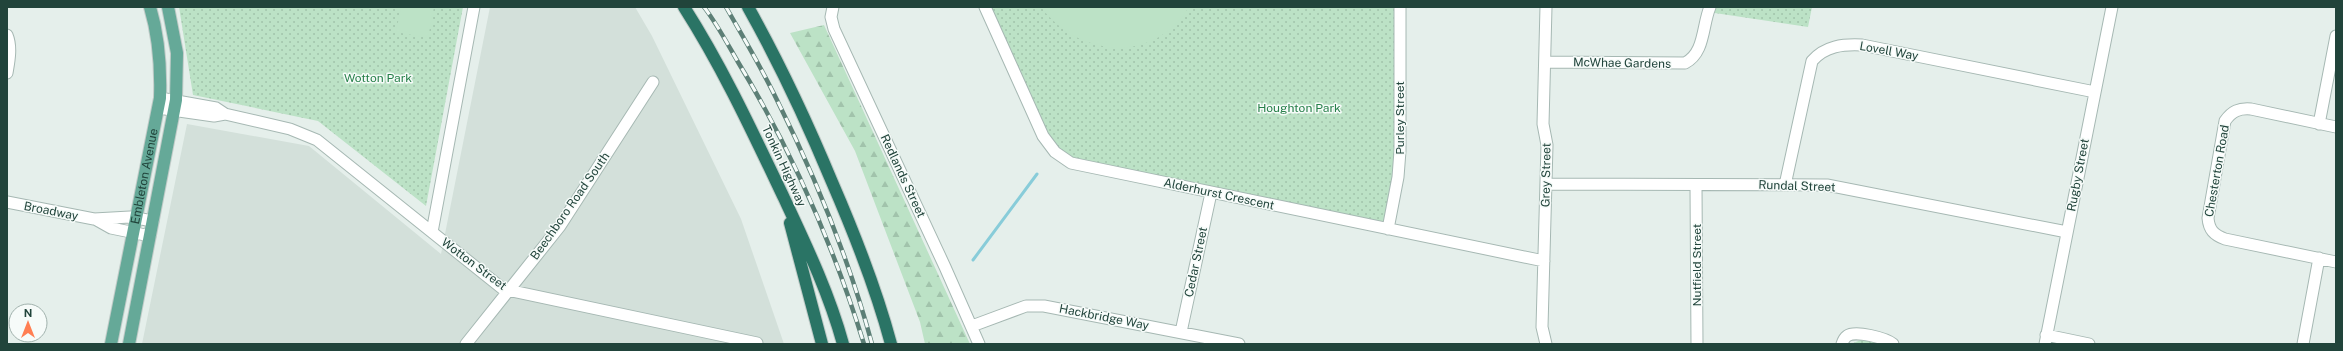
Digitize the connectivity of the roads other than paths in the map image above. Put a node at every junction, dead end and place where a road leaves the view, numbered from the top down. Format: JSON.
{"nodes":[{"id":1,"x":150,"y":7,"type":"edge"},
{"id":2,"x":168,"y":7,"type":"edge"},
{"id":3,"x":474,"y":7,"type":"edge"},
{"id":4,"x":684,"y":7,"type":"edge"},
{"id":5,"x":748,"y":7,"type":"edge"},
{"id":6,"x":833,"y":7,"type":"edge"},
{"id":7,"x":985,"y":7,"type":"edge"},
{"id":8,"x":1400,"y":7,"type":"edge"},
{"id":9,"x":1546,"y":7,"type":"edge"},
{"id":10,"x":1710,"y":7,"type":"edge"},
{"id":11,"x":2112,"y":7,"type":"edge"},
{"id":12,"x":7,"y":35,"type":"edge"},
{"id":13,"x":2336,"y":36,"type":"edge"},
{"id":14,"x":177,"y":53,"type":"junction"},
{"id":15,"x":1545,"y":62,"type":"junction"},
{"id":16,"x":7,"y":73,"type":"edge"},
{"id":17,"x":653,"y":82,"type":"dead end"},
{"id":18,"x":160,"y":85,"type":"junction"},
{"id":19,"x":2095,"y":92,"type":"junction"},
{"id":20,"x":159,"y":103,"type":"junction"},
{"id":21,"x":175,"y":105,"type":"junction"},
{"id":22,"x":2319,"y":124,"type":"junction"},
{"id":23,"x":2336,"y":127,"type":"edge"},
{"id":24,"x":1546,"y":184,"type":"junction"},
{"id":25,"x":1785,"y":185,"type":"junction"},
{"id":26,"x":1696,"y":186,"type":"junction"},
{"id":27,"x":1211,"y":193,"type":"junction"},
{"id":28,"x":784,"y":198,"type":"junction"},
{"id":29,"x":7,"y":202,"type":"edge"},
{"id":30,"x":136,"y":218,"type":"junction"},
{"id":31,"x":94,"y":219,"type":"junction"},
{"id":32,"x":153,"y":221,"type":"junction"},
{"id":33,"x":1388,"y":229,"type":"junction"},
{"id":34,"x":133,"y":232,"type":"junction"},
{"id":35,"x":432,"y":232,"type":"junction"},
{"id":36,"x":2067,"y":232,"type":"junction"},
{"id":37,"x":150,"y":236,"type":"junction"},
{"id":38,"x":2319,"y":258,"type":"junction"},
{"id":39,"x":1544,"y":261,"type":"junction"},
{"id":40,"x":2336,"y":262,"type":"edge"},
{"id":41,"x":509,"y":291,"type":"junction"},
{"id":42,"x":137,"y":300,"type":"junction"},
{"id":43,"x":972,"y":326,"type":"junction"},
{"id":44,"x":1182,"y":332,"type":"junction"},
{"id":45,"x":112,"y":339,"type":"edge"},
{"id":46,"x":2046,"y":339,"type":"edge"},
{"id":47,"x":129,"y":344,"type":"edge"},
{"id":48,"x":466,"y":344,"type":"edge"},
{"id":49,"x":757,"y":344,"type":"edge"},
{"id":50,"x":822,"y":344,"type":"edge"},
{"id":51,"x":843,"y":344,"type":"edge"},
{"id":52,"x":891,"y":344,"type":"edge"},
{"id":53,"x":979,"y":344,"type":"edge"},
{"id":54,"x":1239,"y":344,"type":"edge"},
{"id":55,"x":1546,"y":344,"type":"edge"},
{"id":56,"x":1697,"y":344,"type":"edge"},
{"id":57,"x":1842,"y":344,"type":"edge"},
{"id":58,"x":1893,"y":344,"type":"edge"},
{"id":59,"x":2088,"y":344,"type":"edge"},
{"id":60,"x":2303,"y":344,"type":"edge"}],
"edges":[{"from":1,"to":18,"type":"main road","name":"Embleton Avenue"},
{"from":2,"to":14,"type":"main road","name":"Embleton Avenue"},
{"from":3,"to":35,"type":"street"},
{"from":4,"to":28,"type":"highway","name":"Tonkin Highway"},
{"from":5,"to":52,"type":"highway"},
{"from":6,"to":43,"type":"street","name":"Redlands Street"},
{"from":7,"to":27,"type":"street","name":"Alderhurst Crescent"},
{"from":8,"to":33,"type":"street","name":"Purley Street"},
{"from":9,"to":15,"type":"street","name":"Grey Street"},
{"from":10,"to":15,"type":"street","name":"McWhae Gardens"},
{"from":11,"to":19,"type":"street","name":"Rugby Street"},
{"from":12,"to":16,"type":"street"},
{"from":13,"to":22,"type":"street"},
{"from":14,"to":18,"type":"main road"},
{"from":14,"to":21,"type":"main road","name":"Embleton Avenue"},
{"from":15,"to":24,"type":"street","name":"Grey Street"},
{"from":17,"to":41,"type":"street","name":"Beechboro Road South"},
{"from":18,"to":20,"type":"main road","name":"Embleton Avenue"},
{"from":19,"to":25,"type":"street","name":"Lovell Way"},
{"from":19,"to":36,"type":"street","name":"Rugby Street"},
{"from":20,"to":21,"type":"street","name":"Wotton Street"},
{"from":20,"to":30,"type":"main road","name":"Embleton Avenue"},
{"from":21,"to":32,"type":"main road","name":"Embleton Avenue"},
{"from":21,"to":35,"type":"street","name":"Wotton Street"},
{"from":22,"to":23,"type":"street","name":"Chesterton Road"},
{"from":22,"to":38,"type":"street","name":"Chesterton Road"},
{"from":24,"to":26,"type":"street","name":"Rundal Street"},
{"from":24,"to":39,"type":"street","name":"Grey Street"},
{"from":25,"to":26,"type":"street","name":"Rundal Street"},
{"from":25,"to":36,"type":"street","name":"Rundal Street"},
{"from":26,"to":56,"type":"street","name":"Nutfield Street"},
{"from":27,"to":33,"type":"street","name":"Alderhurst Crescent"},
{"from":27,"to":44,"type":"street","name":"Cedar Street"},
{"from":28,"to":50,"type":"highway"},
{"from":28,"to":51,"type":"highway","name":"Tonkin Highway"},
{"from":29,"to":31,"type":"street","name":"Broadway"},
{"from":30,"to":31,"type":"street","name":"Broadway"},
{"from":30,"to":32,"type":"street","name":"Broadway"},
{"from":30,"to":34,"type":"main road","name":"Embleton Avenue"},
{"from":31,"to":34,"type":"street","name":"Broadway"},
{"from":32,"to":37,"type":"main road","name":"Embleton Avenue"},
{"from":33,"to":39,"type":"street","name":"Alderhurst Crescent"},
{"from":34,"to":37,"type":"street","name":"Broadway"},
{"from":34,"to":45,"type":"main road","name":"Embleton Avenue"},
{"from":35,"to":41,"type":"street","name":"Wotton Street"},
{"from":36,"to":46,"type":"street","name":"Rugby Street"},
{"from":37,"to":42,"type":"main road","name":"Embleton Avenue"},
{"from":38,"to":40,"type":"street","name":"Chesterton Road"},
{"from":38,"to":60,"type":"street"},
{"from":39,"to":55,"type":"street","name":"Grey Street"},
{"from":41,"to":48,"type":"street","name":"Beechboro Road South"},
{"from":41,"to":49,"type":"street","name":"Wotton Street"},
{"from":42,"to":45,"type":"main road"},
{"from":42,"to":47,"type":"main road","name":"Embleton Avenue"},
{"from":43,"to":44,"type":"street","name":"Hackbridge Way"},
{"from":43,"to":53,"type":"street","name":"Redlands Street"},
{"from":44,"to":54,"type":"street","name":"Hackbridge Way"},
{"from":46,"to":59,"type":"street"},
{"from":57,"to":58,"type":"street"}]}
